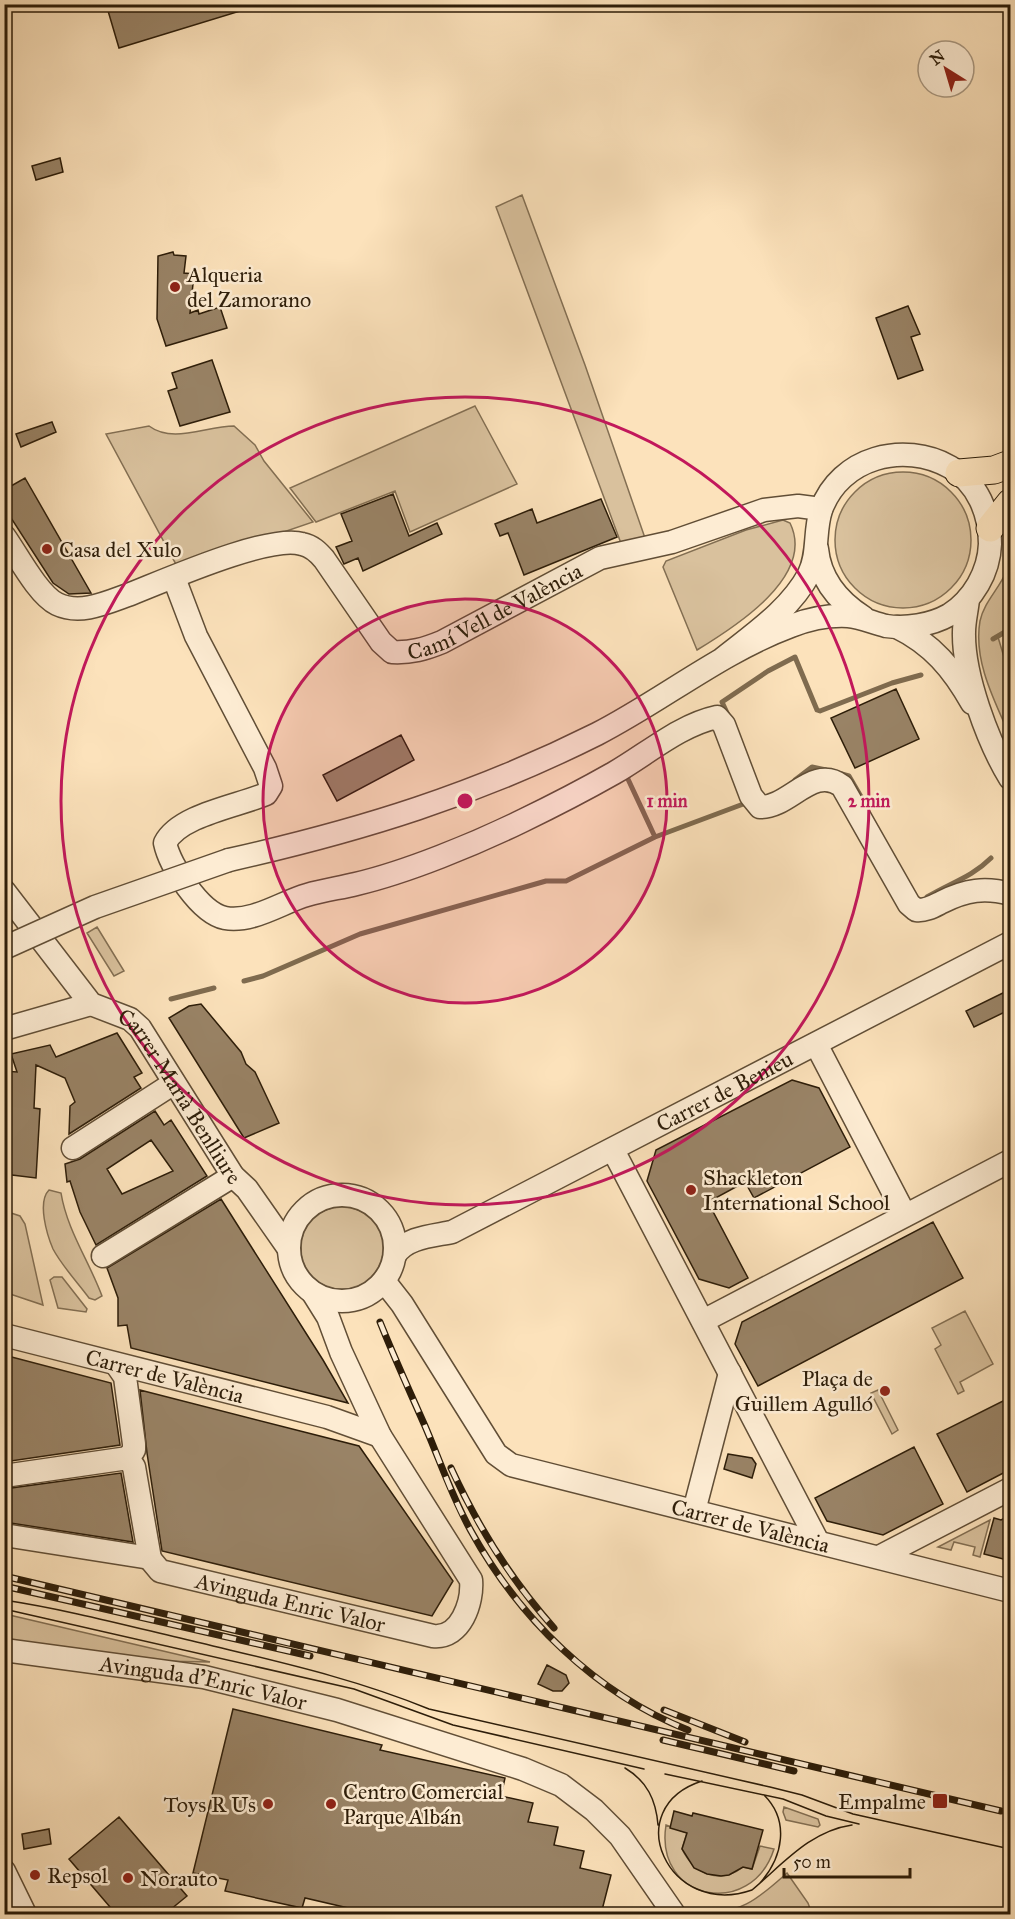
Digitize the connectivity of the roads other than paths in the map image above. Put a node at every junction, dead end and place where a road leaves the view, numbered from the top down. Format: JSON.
{"nodes":[{"id":1,"x":1011,"y":464,"type":"edge"},
{"id":2,"x":959,"y":472,"type":"junction"},
{"id":3,"x":1011,"y":503,"type":"edge"},
{"id":4,"x":821,"y":509,"type":"junction"},
{"id":5,"x":990,"y":528,"type":"junction"},
{"id":6,"x":816,"y":535,"type":"junction"},
{"id":7,"x":4,"y":536,"type":"edge"},
{"id":8,"x":174,"y":578,"type":"junction"},
{"id":9,"x":968,"y":599,"type":"junction"},
{"id":10,"x":867,"y":620,"type":"junction"},
{"id":11,"x":897,"y":627,"type":"junction"},
{"id":12,"x":721,"y":660,"type":"junction"},
{"id":13,"x":989,"y":734,"type":"junction"},
{"id":14,"x":1008,"y":774,"type":"edge"},
{"id":15,"x":1011,"y":792,"type":"edge"},
{"id":16,"x":4,"y":891,"type":"edge"},
{"id":17,"x":1011,"y":894,"type":"edge"},
{"id":18,"x":1011,"y":943,"type":"edge"},
{"id":19,"x":4,"y":948,"type":"edge"},
{"id":20,"x":99,"y":1007,"type":"junction"},
{"id":21,"x":4,"y":1029,"type":"edge"},
{"id":22,"x":816,"y":1044,"type":"junction"},
{"id":23,"x":174,"y":1083,"type":"junction"},
{"id":24,"x":73,"y":1148,"type":"dead end"},
{"id":25,"x":613,"y":1150,"type":"junction"},
{"id":26,"x":1011,"y":1161,"type":"edge"},
{"id":27,"x":240,"y":1183,"type":"junction"},
{"id":28,"x":312,"y":1203,"type":"junction"},
{"id":29,"x":905,"y":1215,"type":"junction"},
{"id":30,"x":388,"y":1220,"type":"junction"},
{"id":31,"x":439,"y":1235,"type":"junction"},
{"id":32,"x":288,"y":1249,"type":"junction"},
{"id":33,"x":396,"y":1255,"type":"junction"},
{"id":34,"x":104,"y":1256,"type":"dead end"},
{"id":35,"x":384,"y":1281,"type":"junction"},
{"id":36,"x":313,"y":1293,"type":"junction"},
{"id":37,"x":361,"y":1298,"type":"junction"},
{"id":38,"x":703,"y":1321,"type":"junction"},
{"id":39,"x":4,"y":1335,"type":"edge"},
{"id":40,"x":116,"y":1364,"type":"junction"},
{"id":41,"x":730,"y":1373,"type":"junction"},
{"id":42,"x":366,"y":1405,"type":"junction"},
{"id":43,"x":327,"y":1417,"type":"junction"},
{"id":44,"x":380,"y":1436,"type":"junction"},
{"id":45,"x":128,"y":1458,"type":"junction"},
{"id":46,"x":4,"y":1476,"type":"edge"},
{"id":47,"x":1011,"y":1489,"type":"edge"},
{"id":48,"x":694,"y":1511,"type":"junction"},
{"id":49,"x":4,"y":1535,"type":"edge"},
{"id":50,"x":818,"y":1542,"type":"junction"},
{"id":51,"x":149,"y":1551,"type":"junction"},
{"id":52,"x":879,"y":1557,"type":"junction"},
{"id":53,"x":1011,"y":1591,"type":"edge"},
{"id":54,"x":4,"y":1650,"type":"edge"},
{"id":55,"x":4,"y":1871,"type":"edge"},
{"id":56,"x":25,"y":1914,"type":"edge"},
{"id":57,"x":674,"y":1914,"type":"edge"}],
"edges":[{"from":1,"to":2,"type":"main road"},
{"from":2,"to":4,"type":"street"},
{"from":2,"to":5,"type":"street"},
{"from":3,"to":5,"type":"main road"},
{"from":4,"to":6,"type":"street"},
{"from":4,"to":8,"type":"street","name":"Camí Vell de València"},
{"from":5,"to":9,"type":"street"},
{"from":6,"to":10,"type":"street"},
{"from":6,"to":12,"type":"street"},
{"from":7,"to":8,"type":"street","name":"Camí Vell de València"},
{"from":8,"to":17,"type":"street"},
{"from":9,"to":11,"type":"street"},
{"from":9,"to":13,"type":"street"},
{"from":10,"to":11,"type":"street"},
{"from":10,"to":12,"type":"street"},
{"from":11,"to":13,"type":"street"},
{"from":12,"to":19,"type":"street","bridge":true},
{"from":13,"to":14,"type":"street"},
{"from":14,"to":15,"type":"street"},
{"from":16,"to":20,"type":"street"},
{"from":18,"to":22,"type":"street","name":"Carrer de Benieu"},
{"from":20,"to":21,"type":"street"},
{"from":20,"to":23,"type":"street","name":"Carrer Marià Benlliure"},
{"from":22,"to":25,"type":"street","name":"Carrer de Benieu"},
{"from":22,"to":29,"type":"street"},
{"from":23,"to":24,"type":"street"},
{"from":23,"to":27,"type":"street","name":"Carrer Marià Benlliure"},
{"from":25,"to":31,"type":"street","name":"Carrer de Benieu"},
{"from":25,"to":38,"type":"street"},
{"from":26,"to":29,"type":"street"},
{"from":27,"to":28,"type":"street","name":"Carrer Marià Benlliure"},
{"from":27,"to":32,"type":"street","name":"Carrer Marià Benlliure"},
{"from":27,"to":34,"type":"street"},
{"from":28,"to":30,"type":"street"},
{"from":28,"to":32,"type":"street"},
{"from":29,"to":38,"type":"street"},
{"from":30,"to":31,"type":"street","name":"Carrer de Benieu"},
{"from":30,"to":33,"type":"street"},
{"from":31,"to":33,"type":"street","name":"Carrer de Benieu"},
{"from":32,"to":36,"type":"street"},
{"from":33,"to":35,"type":"street"},
{"from":35,"to":37,"type":"street"},
{"from":35,"to":48,"type":"street","name":"Carrer de València"},
{"from":36,"to":37,"type":"street"},
{"from":36,"to":42,"type":"street"},
{"from":37,"to":42,"type":"street"},
{"from":38,"to":41,"type":"street"},
{"from":39,"to":40,"type":"street","name":"Carrer de València"},
{"from":40,"to":43,"type":"street","name":"Carrer de València"},
{"from":40,"to":45,"type":"street"},
{"from":41,"to":48,"type":"street"},
{"from":41,"to":50,"type":"street"},
{"from":42,"to":43,"type":"street","name":"Carrer de València"},
{"from":42,"to":44,"type":"street"},
{"from":43,"to":44,"type":"street","name":"Carrer de València"},
{"from":44,"to":51,"type":"street","name":"Avinguda Enric Valor"},
{"from":45,"to":46,"type":"street"},
{"from":45,"to":51,"type":"street"},
{"from":47,"to":52,"type":"street"},
{"from":48,"to":50,"type":"street","name":"Carrer de València"},
{"from":49,"to":51,"type":"street","name":"Avinguda Enric Valor"},
{"from":50,"to":52,"type":"street","name":"Carrer de València"},
{"from":52,"to":53,"type":"street","name":"Carrer de València"},
{"from":54,"to":57,"type":"street","name":"Avinguda d'Enric Valor"},
{"from":55,"to":56,"type":"street"}]}
